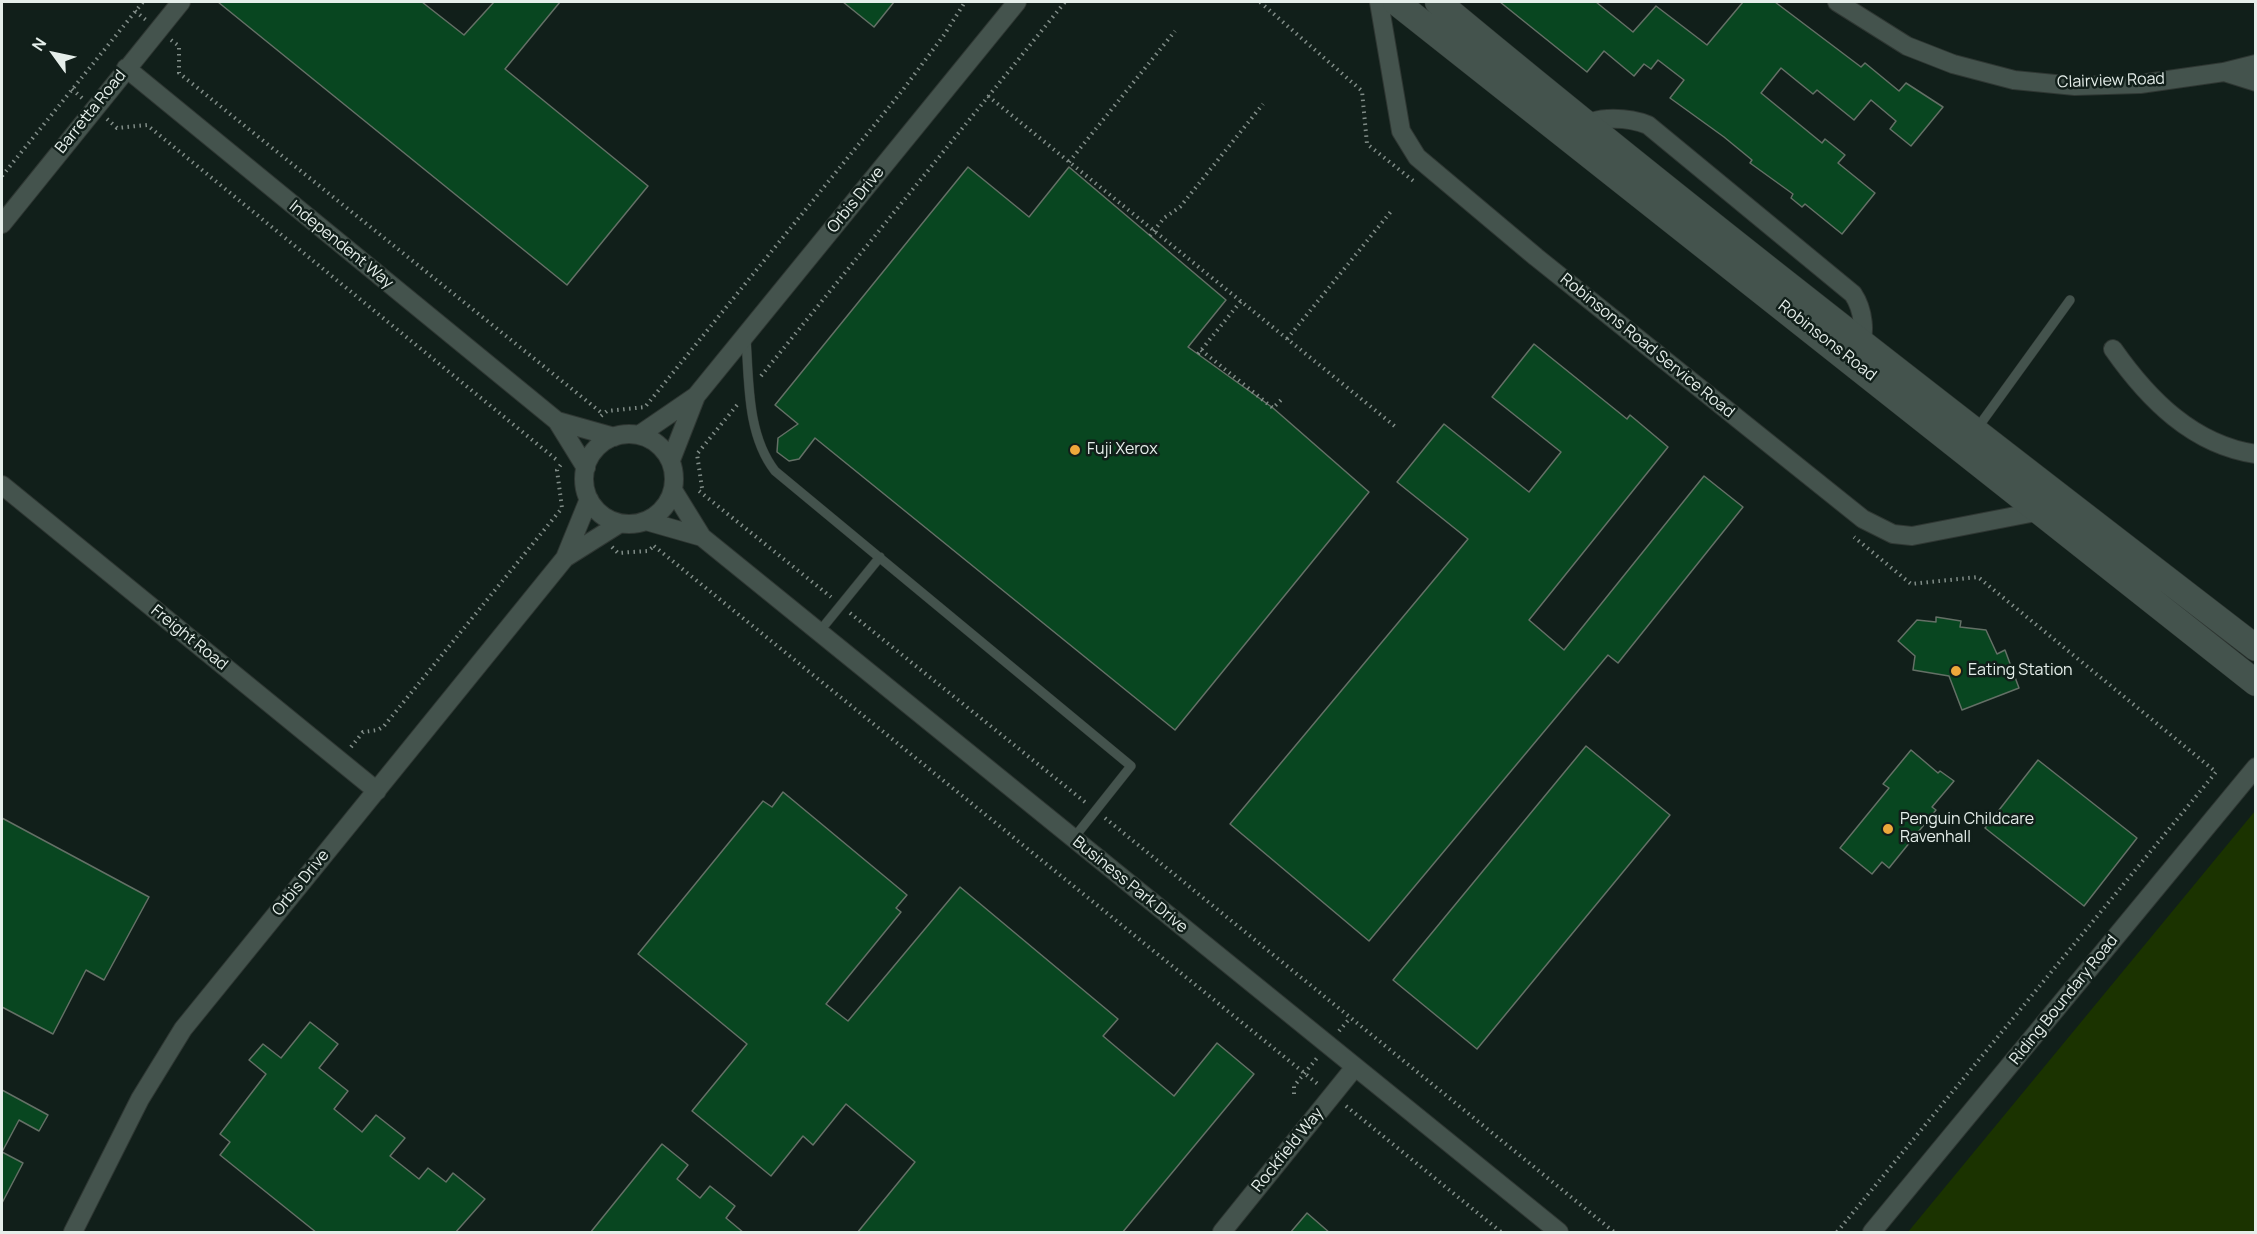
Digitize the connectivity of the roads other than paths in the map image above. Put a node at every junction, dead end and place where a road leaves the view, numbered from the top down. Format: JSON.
{"nodes":[{"id":1,"x":181,"y":2,"type":"edge"},
{"id":2,"x":1016,"y":2,"type":"edge"},
{"id":3,"x":1379,"y":2,"type":"edge"},
{"id":4,"x":1396,"y":2,"type":"edge"},
{"id":5,"x":1438,"y":2,"type":"edge"},
{"id":6,"x":1837,"y":2,"type":"edge"},
{"id":7,"x":2256,"y":64,"type":"edge"},
{"id":8,"x":126,"y":69,"type":"junction"},
{"id":9,"x":2224,"y":72,"type":"junction"},
{"id":10,"x":2256,"y":82,"type":"edge"},
{"id":11,"x":1578,"y":132,"type":"junction"},
{"id":12,"x":2,"y":224,"type":"edge"},
{"id":13,"x":2070,"y":300,"type":"dead end"},
{"id":14,"x":745,"y":336,"type":"junction"},
{"id":15,"x":2112,"y":349,"type":"dead end"},
{"id":16,"x":1858,"y":352,"type":"junction"},
{"id":17,"x":696,"y":396,"type":"junction"},
{"id":18,"x":557,"y":421,"type":"junction"},
{"id":19,"x":639,"y":435,"type":"junction"},
{"id":20,"x":614,"y":436,"type":"junction"},
{"id":21,"x":1969,"y":440,"type":"junction"},
{"id":22,"x":2256,"y":454,"type":"edge"},
{"id":23,"x":670,"y":460,"type":"junction"},
{"id":24,"x":586,"y":468,"type":"junction"},
{"id":25,"x":2,"y":485,"type":"edge"},
{"id":26,"x":673,"y":490,"type":"junction"},
{"id":27,"x":589,"y":499,"type":"junction"},
{"id":28,"x":2041,"y":511,"type":"junction"},
{"id":29,"x":646,"y":521,"type":"junction"},
{"id":30,"x":619,"y":524,"type":"junction"},
{"id":31,"x":702,"y":537,"type":"junction"},
{"id":32,"x":880,"y":557,"type":"junction"},
{"id":33,"x":565,"y":558,"type":"junction"},
{"id":34,"x":2217,"y":619,"type":"junction"},
{"id":35,"x":819,"y":632,"type":"junction"},
{"id":36,"x":2256,"y":634,"type":"edge"},
{"id":37,"x":2256,"y":648,"type":"edge"},
{"id":38,"x":2256,"y":683,"type":"edge"},
{"id":39,"x":2256,"y":767,"type":"edge"},
{"id":40,"x":377,"y":791,"type":"junction"},
{"id":41,"x":1073,"y":839,"type":"junction"},
{"id":42,"x":1355,"y":1067,"type":"junction"},
{"id":43,"x":73,"y":1233,"type":"edge"},
{"id":44,"x":1222,"y":1233,"type":"edge"},
{"id":45,"x":1559,"y":1233,"type":"edge"},
{"id":46,"x":1872,"y":1233,"type":"edge"}],
"edges":[{"from":1,"to":8,"type":"street","name":"Barretta Road"},
{"from":2,"to":14,"type":"street","name":"Orbis Drive"},
{"from":3,"to":28,"type":"street","name":"Robinsons Road Service Road"},
{"from":4,"to":11,"type":"main road","name":"Robinsons Road"},
{"from":5,"to":11,"type":"main road","name":"Robinsons Road"},
{"from":6,"to":9,"type":"street","name":"Clairview Road"},
{"from":7,"to":9,"type":"street","name":"Clairview Road"},
{"from":8,"to":12,"type":"street","name":"Barretta Road"},
{"from":8,"to":18,"type":"street","name":"Independent Way"},
{"from":9,"to":10,"type":"street","name":"Clairview Road"},
{"from":11,"to":16,"type":"main road","name":"Robinsons Road"},
{"from":11,"to":16,"type":"street"},
{"from":13,"to":21,"type":"lane"},
{"from":14,"to":17,"type":"street","name":"Orbis Drive"},
{"from":14,"to":32,"type":"lane"},
{"from":15,"to":22,"type":"street"},
{"from":16,"to":21,"type":"main road","name":"Robinsons Road"},
{"from":17,"to":19,"type":"street","name":"Orbis Drive"},
{"from":17,"to":23,"type":"street","name":"Orbis Drive"},
{"from":18,"to":20,"type":"street","name":"Independent Way"},
{"from":18,"to":24,"type":"street","name":"Independent Way"},
{"from":19,"to":20,"type":"street"},
{"from":19,"to":23,"type":"street"},
{"from":20,"to":24,"type":"street"},
{"from":21,"to":28,"type":"main road","name":"Robinsons Road"},
{"from":21,"to":34,"type":"main road","name":"Robinsons Road"},
{"from":23,"to":26,"type":"street"},
{"from":24,"to":27,"type":"street"},
{"from":25,"to":40,"type":"street","name":"Freight Road"},
{"from":26,"to":29,"type":"street"},
{"from":26,"to":31,"type":"street","name":"Business Park Drive"},
{"from":27,"to":30,"type":"street"},
{"from":27,"to":33,"type":"street","name":"Orbis Drive"},
{"from":28,"to":38,"type":"main road","name":"Robinsons Road"},
{"from":29,"to":30,"type":"street"},
{"from":29,"to":31,"type":"street","name":"Business Park Drive"},
{"from":30,"to":33,"type":"street","name":"Orbis Drive"},
{"from":31,"to":35,"type":"street","name":"Business Park Drive"},
{"from":32,"to":35,"type":"lane"},
{"from":32,"to":41,"type":"lane"},
{"from":33,"to":40,"type":"street","name":"Orbis Drive"},
{"from":34,"to":36,"type":"main road"},
{"from":34,"to":37,"type":"main road","name":"Robinsons Road"},
{"from":35,"to":41,"type":"street","name":"Business Park Drive"},
{"from":39,"to":46,"type":"street","name":"Riding Boundary Road"},
{"from":40,"to":43,"type":"street","name":"Orbis Drive"},
{"from":41,"to":42,"type":"street","name":"Business Park Drive"},
{"from":42,"to":44,"type":"street","name":"Rockfield Way"},
{"from":42,"to":45,"type":"street","name":"Business Park Drive"}]}
